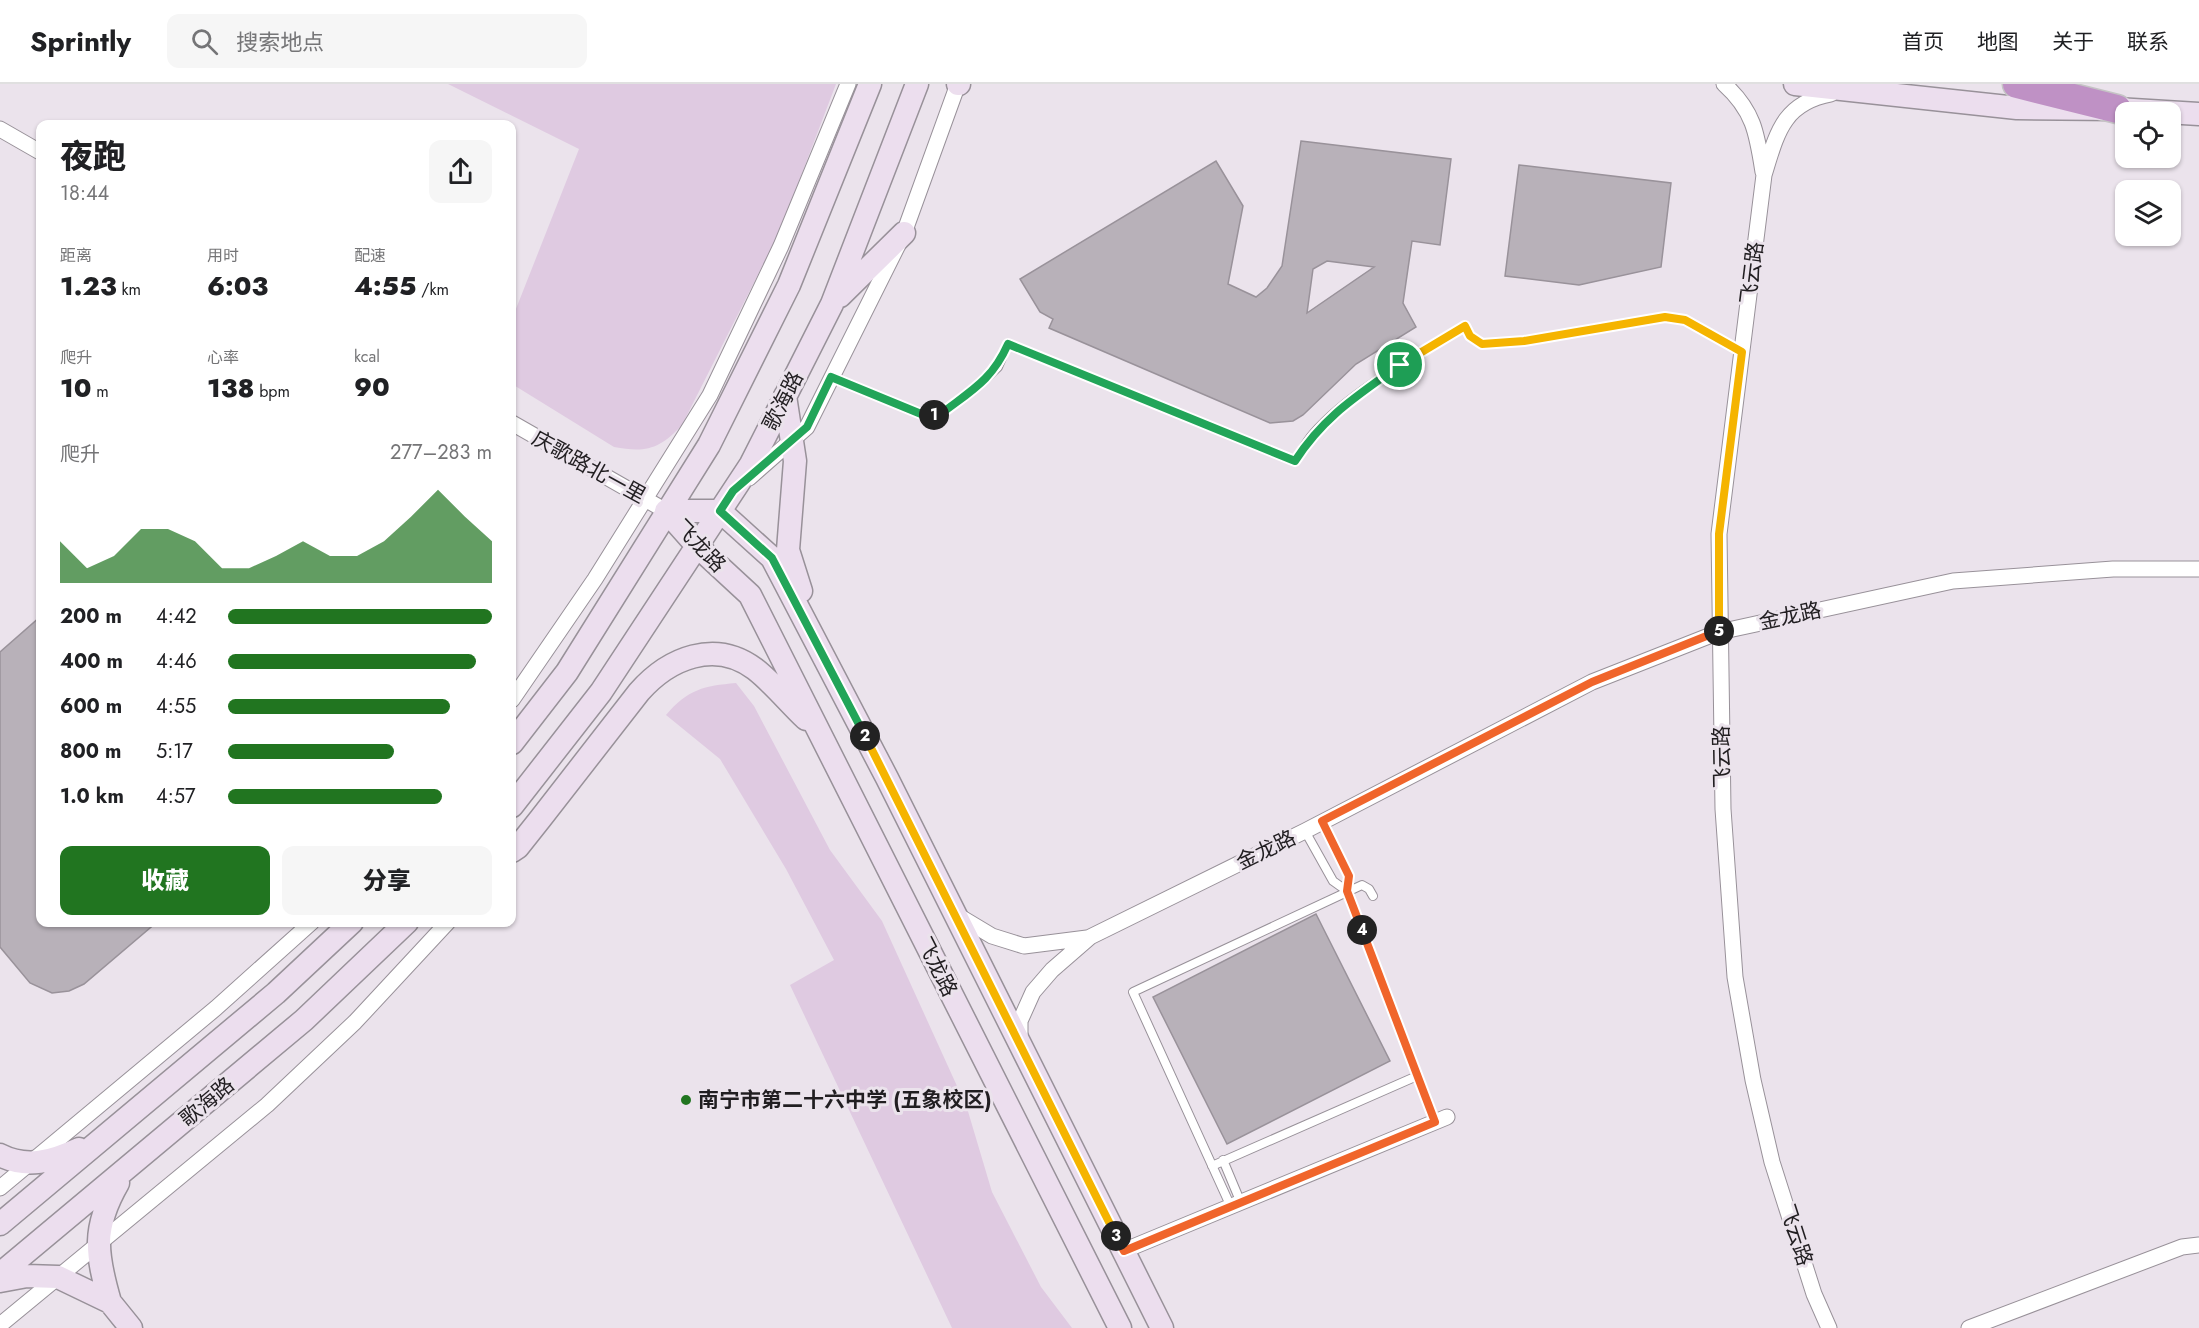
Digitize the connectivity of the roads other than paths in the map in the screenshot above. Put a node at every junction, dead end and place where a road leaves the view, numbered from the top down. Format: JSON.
{"nodes":[{"id":1,"x":848,"y":84,"type":"edge"},
{"id":2,"x":917,"y":84,"type":"edge"},
{"id":3,"x":958,"y":84,"type":"edge"},
{"id":4,"x":1724,"y":84,"type":"edge"},
{"id":5,"x":1795,"y":84,"type":"edge"},
{"id":6,"x":2017,"y":84,"type":"edge"},
{"id":7,"x":868,"y":88,"type":"edge"},
{"id":8,"x":1848,"y":90,"type":"junction"},
{"id":9,"x":2115,"y":108,"type":"edge"},
{"id":10,"x":2115,"y":109,"type":"edge"},
{"id":11,"x":2181,"y":113,"type":"edge"},
{"id":12,"x":2199,"y":114,"type":"edge"},
{"id":13,"x":0,"y":129,"type":"edge"},
{"id":14,"x":36,"y":150,"type":"edge"},
{"id":15,"x":1764,"y":175,"type":"junction"},
{"id":16,"x":904,"y":233,"type":"junction"},
{"id":17,"x":832,"y":304,"type":"junction"},
{"id":18,"x":1742,"y":352,"type":"junction"},
{"id":19,"x":831,"y":377,"type":"junction"},
{"id":20,"x":785,"y":396,"type":"junction"},
{"id":21,"x":516,"y":425,"type":"edge"},
{"id":22,"x":792,"y":440,"type":"junction"},
{"id":23,"x":733,"y":491,"type":"junction"},
{"id":24,"x":646,"y":498,"type":"junction"},
{"id":25,"x":666,"y":511,"type":"junction"},
{"id":26,"x":720,"y":511,"type":"junction"},
{"id":27,"x":697,"y":546,"type":"junction"},
{"id":28,"x":2199,"y":569,"type":"edge"},
{"id":29,"x":1719,"y":632,"type":"junction"},
{"id":30,"x":817,"y":644,"type":"junction"},
{"id":31,"x":516,"y":694,"type":"edge"},
{"id":32,"x":818,"y":730,"type":"junction"},
{"id":33,"x":516,"y":738,"type":"edge"},
{"id":34,"x":516,"y":801,"type":"edge"},
{"id":35,"x":1322,"y":821,"type":"junction"},
{"id":36,"x":1305,"y":831,"type":"junction"},
{"id":37,"x":516,"y":847,"type":"edge"},
{"id":38,"x":1347,"y":891,"type":"junction"},
{"id":39,"x":1373,"y":896,"type":"dead end"},
{"id":40,"x":954,"y":914,"type":"junction"},
{"id":41,"x":306,"y":927,"type":"edge"},
{"id":42,"x":347,"y":927,"type":"edge"},
{"id":43,"x":402,"y":927,"type":"edge"},
{"id":44,"x":443,"y":927,"type":"edge"},
{"id":45,"x":1090,"y":937,"type":"junction"},
{"id":46,"x":1021,"y":1047,"type":"junction"},
{"id":47,"x":1417,"y":1076,"type":"junction"},
{"id":48,"x":1441,"y":1119,"type":"joint"},
{"id":49,"x":102,"y":1138,"type":"junction"},
{"id":50,"x":0,"y":1155,"type":"edge"},
{"id":51,"x":1223,"y":1160,"type":"junction"},
{"id":52,"x":29,"y":1164,"type":"junction"},
{"id":53,"x":1212,"y":1166,"type":"junction"},
{"id":54,"x":126,"y":1169,"type":"junction"},
{"id":55,"x":0,"y":1188,"type":"edge"},
{"id":56,"x":1236,"y":1205,"type":"junction"},
{"id":57,"x":0,"y":1224,"type":"edge"},
{"id":58,"x":2199,"y":1235,"type":"edge"},
{"id":59,"x":97,"y":1245,"type":"junction"},
{"id":60,"x":2199,"y":1245,"type":"edge"},
{"id":61,"x":2182,"y":1247,"type":"junction"},
{"id":62,"x":1124,"y":1251,"type":"junction"},
{"id":63,"x":0,"y":1274,"type":"edge"},
{"id":64,"x":58,"y":1277,"type":"junction"},
{"id":65,"x":0,"y":1281,"type":"edge"},
{"id":66,"x":110,"y":1302,"type":"junction"},
{"id":67,"x":0,"y":1325,"type":"edge"},
{"id":68,"x":131,"y":1328,"type":"edge"},
{"id":69,"x":1120,"y":1328,"type":"edge"},
{"id":70,"x":1162,"y":1328,"type":"edge"},
{"id":71,"x":1829,"y":1328,"type":"edge"},
{"id":72,"x":1969,"y":1328,"type":"edge"}],
"edges":[{"from":1,"to":24,"type":"street"},
{"from":2,"to":17,"type":"main road","name":"歌海路"},
{"from":3,"to":16,"type":"street"},
{"from":4,"to":15,"type":"street","name":"飞云路"},
{"from":5,"to":8,"type":"main road"},
{"from":6,"to":9,"type":"highway"},
{"from":7,"to":25,"type":"main road"},
{"from":8,"to":10,"type":"main road"},
{"from":8,"to":15,"type":"street","name":"飞云路"},
{"from":11,"to":12,"type":"main road"},
{"from":13,"to":14,"type":"street"},
{"from":15,"to":18,"type":"street","name":"飞云路"},
{"from":16,"to":17,"type":"main road"},
{"from":16,"to":19,"type":"street"},
{"from":17,"to":20,"type":"main road","name":"歌海路"},
{"from":18,"to":19,"type":"lane"},
{"from":18,"to":29,"type":"street","name":"飞云路"},
{"from":19,"to":22,"type":"street"},
{"from":20,"to":22,"type":"main road"},
{"from":20,"to":23,"type":"main road","name":"歌海路"},
{"from":21,"to":24,"type":"street","name":"庆歌路北一里"},
{"from":22,"to":23,"type":"street"},
{"from":22,"to":30,"type":"main road"},
{"from":23,"to":26,"type":"main road","name":"歌海路"},
{"from":24,"to":25,"type":"street","name":"庆歌路北一里"},
{"from":24,"to":31,"type":"street"},
{"from":25,"to":26,"type":"main road","name":"飞龙路"},
{"from":25,"to":27,"type":"main road","name":"飞龙路"},
{"from":25,"to":33,"type":"main road"},
{"from":26,"to":27,"type":"main road","name":"歌海路"},
{"from":26,"to":30,"type":"main road","name":"飞龙路"},
{"from":27,"to":32,"type":"main road","name":"飞龙路"},
{"from":27,"to":34,"type":"main road","name":"歌海路"},
{"from":28,"to":29,"type":"street","name":"金龙路"},
{"from":29,"to":35,"type":"street","name":"金龙路"},
{"from":29,"to":71,"type":"street","name":"飞云路"},
{"from":30,"to":40,"type":"main road","name":"飞龙路"},
{"from":32,"to":37,"type":"main road"},
{"from":32,"to":69,"type":"main road","name":"飞龙路"},
{"from":35,"to":36,"type":"street","name":"金龙路"},
{"from":35,"to":38,"type":"lane"},
{"from":36,"to":38,"type":"lane"},
{"from":36,"to":45,"type":"street","name":"金龙路"},
{"from":38,"to":39,"type":"lane"},
{"from":38,"to":47,"type":"lane"},
{"from":38,"to":53,"type":"lane"},
{"from":40,"to":45,"type":"street","name":"金龙路"},
{"from":40,"to":46,"type":"main road","name":"飞龙路"},
{"from":41,"to":52,"type":"street"},
{"from":42,"to":49,"type":"main road","name":"歌海路"},
{"from":43,"to":54,"type":"main road","name":"歌海路"},
{"from":44,"to":59,"type":"street"},
{"from":45,"to":46,"type":"street","name":"金龙路"},
{"from":46,"to":62,"type":"main road","name":"飞龙路"},
{"from":47,"to":48,"type":"lane"},
{"from":47,"to":51,"type":"lane"},
{"from":48,"to":56,"type":"street"},
{"from":49,"to":52,"type":"main road"},
{"from":49,"to":57,"type":"main road","name":"歌海路"},
{"from":50,"to":52,"type":"main road"},
{"from":51,"to":53,"type":"lane"},
{"from":51,"to":56,"type":"lane"},
{"from":52,"to":55,"type":"street"},
{"from":53,"to":56,"type":"lane"},
{"from":54,"to":59,"type":"main road"},
{"from":54,"to":63,"type":"main road","name":"歌海路"},
{"from":56,"to":62,"type":"street"},
{"from":58,"to":61,"type":"street"},
{"from":59,"to":64,"type":"street"},
{"from":59,"to":66,"type":"main road"},
{"from":60,"to":61,"type":"street"},
{"from":61,"to":72,"type":"street"},
{"from":62,"to":70,"type":"main road","name":"飞龙路"},
{"from":64,"to":65,"type":"main road"},
{"from":64,"to":66,"type":"main road"},
{"from":64,"to":67,"type":"street"},
{"from":66,"to":68,"type":"main road"}]}
